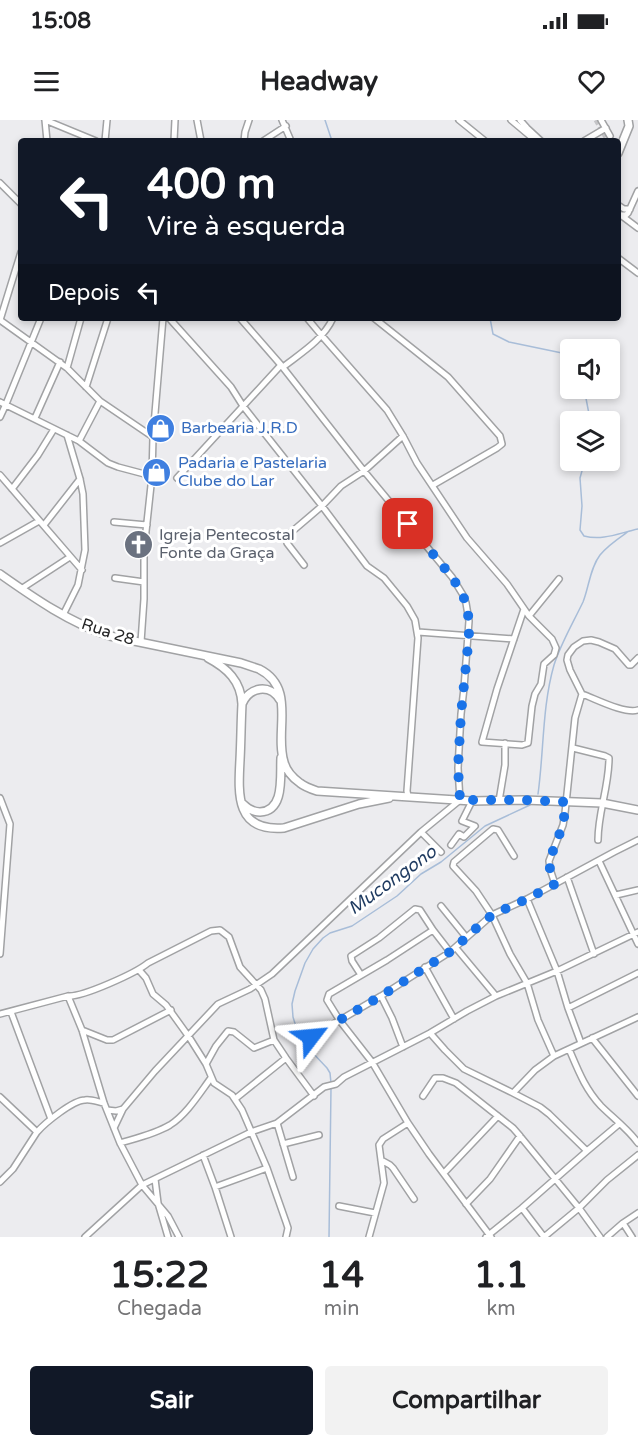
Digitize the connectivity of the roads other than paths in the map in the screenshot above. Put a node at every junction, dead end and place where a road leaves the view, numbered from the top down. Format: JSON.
{"nodes":[{"id":1,"x":45,"y":120,"type":"edge"},
{"id":2,"x":107,"y":120,"type":"edge"},
{"id":3,"x":175,"y":120,"type":"edge"},
{"id":4,"x":197,"y":120,"type":"edge"},
{"id":5,"x":249,"y":120,"type":"edge"},
{"id":6,"x":282,"y":120,"type":"edge"},
{"id":7,"x":459,"y":120,"type":"edge"},
{"id":8,"x":511,"y":120,"type":"edge"},
{"id":9,"x":520,"y":120,"type":"edge"},
{"id":10,"x":601,"y":120,"type":"edge"},
{"id":11,"x":631,"y":121,"type":"edge"},
{"id":12,"x":286,"y":126,"type":"junction"},
{"id":13,"x":608,"y":132,"type":"junction"},
{"id":14,"x":47,"y":138,"type":"edge"},
{"id":15,"x":89,"y":138,"type":"edge"},
{"id":16,"x":105,"y":138,"type":"edge"},
{"id":17,"x":174,"y":138,"type":"edge"},
{"id":18,"x":200,"y":138,"type":"edge"},
{"id":19,"x":244,"y":138,"type":"edge"},
{"id":20,"x":268,"y":138,"type":"edge"},
{"id":21,"x":290,"y":138,"type":"edge"},
{"id":22,"x":481,"y":138,"type":"edge"},
{"id":23,"x":532,"y":138,"type":"edge"},
{"id":24,"x":538,"y":138,"type":"edge"},
{"id":25,"x":592,"y":138,"type":"edge"},
{"id":26,"x":597,"y":138,"type":"edge"},
{"id":27,"x":621,"y":144,"type":"edge"},
{"id":28,"x":0,"y":183,"type":"edge"},
{"id":29,"x":638,"y":191,"type":"edge"},
{"id":30,"x":18,"y":201,"type":"edge"},
{"id":31,"x":621,"y":207,"type":"edge"},
{"id":32,"x":630,"y":209,"type":"junction"},
{"id":33,"x":621,"y":214,"type":"edge"},
{"id":34,"x":621,"y":215,"type":"edge"},
{"id":35,"x":638,"y":227,"type":"edge"},
{"id":36,"x":621,"y":260,"type":"edge"},
{"id":37,"x":18,"y":262,"type":"edge"},
{"id":38,"x":638,"y":273,"type":"edge"},
{"id":39,"x":0,"y":320,"type":"edge"},
{"id":40,"x":40,"y":321,"type":"edge"},
{"id":41,"x":80,"y":321,"type":"edge"},
{"id":42,"x":107,"y":321,"type":"edge"},
{"id":43,"x":163,"y":321,"type":"edge"},
{"id":44,"x":172,"y":321,"type":"edge"},
{"id":45,"x":243,"y":321,"type":"edge"},
{"id":46,"x":310,"y":321,"type":"edge"},
{"id":47,"x":332,"y":321,"type":"edge"},
{"id":48,"x":378,"y":321,"type":"edge"},
{"id":49,"x":322,"y":336,"type":"junction"},
{"id":50,"x":32,"y":342,"type":"junction"},
{"id":51,"x":60,"y":362,"type":"junction"},
{"id":52,"x":282,"y":366,"type":"junction"},
{"id":53,"x":68,"y":368,"type":"junction"},
{"id":54,"x":86,"y":387,"type":"junction"},
{"id":55,"x":100,"y":401,"type":"junction"},
{"id":56,"x":0,"y":402,"type":"edge"},
{"id":57,"x":6,"y":404,"type":"junction"},
{"id":58,"x":243,"y":406,"type":"junction"},
{"id":59,"x":0,"y":417,"type":"edge"},
{"id":60,"x":35,"y":418,"type":"junction"},
{"id":61,"x":54,"y":429,"type":"junction"},
{"id":62,"x":67,"y":435,"type":"junction"},
{"id":63,"x":153,"y":436,"type":"junction"},
{"id":64,"x":404,"y":436,"type":"junction"},
{"id":65,"x":79,"y":441,"type":"junction"},
{"id":66,"x":364,"y":471,"type":"junction"},
{"id":67,"x":152,"y":476,"type":"junction"},
{"id":68,"x":177,"y":478,"type":"dead end"},
{"id":69,"x":1,"y":479,"type":"edge"},
{"id":70,"x":80,"y":479,"type":"junction"},
{"id":71,"x":433,"y":485,"type":"junction"},
{"id":72,"x":12,"y":489,"type":"junction"},
{"id":73,"x":322,"y":506,"type":"junction"},
{"id":74,"x":114,"y":522,"type":"dead end"},
{"id":75,"x":42,"y":523,"type":"junction"},
{"id":76,"x":147,"y":525,"type":"junction"},
{"id":77,"x":0,"y":543,"type":"edge"},
{"id":78,"x":70,"y":557,"type":"junction"},
{"id":79,"x":304,"y":565,"type":"dead end"},
{"id":80,"x":82,"y":570,"type":"junction"},
{"id":81,"x":0,"y":574,"type":"edge"},
{"id":82,"x":115,"y":578,"type":"dead end"},
{"id":83,"x":560,"y":579,"type":"dead end"},
{"id":84,"x":144,"y":582,"type":"junction"},
{"id":85,"x":21,"y":589,"type":"junction"},
{"id":86,"x":524,"y":609,"type":"junction"},
{"id":87,"x":63,"y":615,"type":"junction"},
{"id":88,"x":529,"y":616,"type":"junction"},
{"id":89,"x":418,"y":632,"type":"junction"},
{"id":90,"x":469,"y":636,"type":"junction"},
{"id":91,"x":514,"y":639,"type":"junction"},
{"id":92,"x":141,"y":642,"type":"junction"},
{"id":93,"x":192,"y":652,"type":"junction"},
{"id":94,"x":638,"y":658,"type":"edge"},
{"id":95,"x":582,"y":694,"type":"junction"},
{"id":96,"x":242,"y":704,"type":"junction"},
{"id":97,"x":282,"y":705,"type":"junction"},
{"id":98,"x":638,"y":710,"type":"edge"},
{"id":99,"x":505,"y":743,"type":"junction"},
{"id":100,"x":573,"y":748,"type":"junction"},
{"id":101,"x":281,"y":752,"type":"junction"},
{"id":102,"x":410,"y":797,"type":"junction"},
{"id":103,"x":0,"y":798,"type":"edge"},
{"id":104,"x":240,"y":800,"type":"junction"},
{"id":105,"x":460,"y":800,"type":"junction"},
{"id":106,"x":472,"y":801,"type":"junction"},
{"id":107,"x":499,"y":801,"type":"junction"},
{"id":108,"x":566,"y":802,"type":"junction"},
{"id":109,"x":603,"y":803,"type":"junction"},
{"id":110,"x":638,"y":810,"type":"edge"},
{"id":111,"x":421,"y":832,"type":"junction"},
{"id":112,"x":598,"y":840,"type":"dead end"},
{"id":113,"x":638,"y":840,"type":"edge"},
{"id":114,"x":451,"y":845,"type":"dead end"},
{"id":115,"x":441,"y":852,"type":"dead end"},
{"id":116,"x":514,"y":855,"type":"dead end"},
{"id":117,"x":599,"y":861,"type":"junction"},
{"id":118,"x":567,"y":877,"type":"junction"},
{"id":119,"x":555,"y":884,"type":"junction"},
{"id":120,"x":638,"y":890,"type":"edge"},
{"id":121,"x":616,"y":895,"type":"junction"},
{"id":122,"x":527,"y":899,"type":"junction"},
{"id":123,"x":441,"y":906,"type":"dead end"},
{"id":124,"x":492,"y":915,"type":"junction"},
{"id":125,"x":434,"y":930,"type":"junction"},
{"id":126,"x":635,"y":934,"type":"edge"},
{"id":127,"x":466,"y":937,"type":"junction"},
{"id":128,"x":638,"y":944,"type":"edge"},
{"id":129,"x":456,"y":948,"type":"junction"},
{"id":130,"x":450,"y":952,"type":"junction"},
{"id":131,"x":0,"y":954,"type":"edge"},
{"id":132,"x":594,"y":954,"type":"junction"},
{"id":133,"x":425,"y":967,"type":"junction"},
{"id":134,"x":140,"y":970,"type":"junction"},
{"id":135,"x":557,"y":971,"type":"junction"},
{"id":136,"x":638,"y":974,"type":"edge"},
{"id":137,"x":361,"y":975,"type":"junction"},
{"id":138,"x":527,"y":983,"type":"junction"},
{"id":139,"x":257,"y":985,"type":"junction"},
{"id":140,"x":68,"y":996,"type":"junction"},
{"id":141,"x":381,"y":996,"type":"junction"},
{"id":142,"x":496,"y":996,"type":"junction"},
{"id":143,"x":568,"y":1008,"type":"junction"},
{"id":144,"x":171,"y":1010,"type":"junction"},
{"id":145,"x":11,"y":1012,"type":"junction"},
{"id":146,"x":0,"y":1014,"type":"edge"},
{"id":147,"x":638,"y":1017,"type":"edge"},
{"id":148,"x":454,"y":1019,"type":"junction"},
{"id":149,"x":340,"y":1021,"type":"junction"},
{"id":150,"x":82,"y":1030,"type":"junction"},
{"id":151,"x":430,"y":1033,"type":"junction"},
{"id":152,"x":189,"y":1037,"type":"junction"},
{"id":153,"x":311,"y":1037,"type":"dead end"},
{"id":154,"x":592,"y":1038,"type":"junction"},
{"id":155,"x":274,"y":1040,"type":"junction"},
{"id":156,"x":581,"y":1043,"type":"junction"},
{"id":157,"x":403,"y":1047,"type":"junction"},
{"id":158,"x":569,"y":1049,"type":"junction"},
{"id":159,"x":554,"y":1056,"type":"junction"},
{"id":160,"x":286,"y":1058,"type":"junction"},
{"id":161,"x":372,"y":1062,"type":"junction"},
{"id":162,"x":206,"y":1064,"type":"junction"},
{"id":163,"x":211,"y":1078,"type":"junction"},
{"id":164,"x":513,"y":1093,"type":"junction"},
{"id":165,"x":314,"y":1096,"type":"junction"},
{"id":166,"x":423,"y":1096,"type":"dead end"},
{"id":167,"x":638,"y":1096,"type":"edge"},
{"id":168,"x":0,"y":1098,"type":"edge"},
{"id":169,"x":235,"y":1099,"type":"junction"},
{"id":170,"x":104,"y":1103,"type":"junction"},
{"id":171,"x":123,"y":1109,"type":"junction"},
{"id":172,"x":107,"y":1110,"type":"junction"},
{"id":173,"x":498,"y":1116,"type":"junction"},
{"id":174,"x":51,"y":1119,"type":"junction"},
{"id":175,"x":277,"y":1123,"type":"junction"},
{"id":176,"x":408,"y":1124,"type":"junction"},
{"id":177,"x":620,"y":1124,"type":"junction"},
{"id":178,"x":114,"y":1128,"type":"junction"},
{"id":179,"x":37,"y":1132,"type":"junction"},
{"id":180,"x":251,"y":1132,"type":"junction"},
{"id":181,"x":319,"y":1135,"type":"dead end"},
{"id":182,"x":520,"y":1136,"type":"junction"},
{"id":183,"x":120,"y":1143,"type":"junction"},
{"id":184,"x":638,"y":1143,"type":"edge"},
{"id":185,"x":283,"y":1144,"type":"junction"},
{"id":186,"x":587,"y":1150,"type":"junction"},
{"id":187,"x":203,"y":1155,"type":"junction"},
{"id":188,"x":638,"y":1155,"type":"edge"},
{"id":189,"x":381,"y":1160,"type":"junction"},
{"id":190,"x":267,"y":1168,"type":"junction"},
{"id":191,"x":444,"y":1173,"type":"junction"},
{"id":192,"x":293,"y":1177,"type":"dead end"},
{"id":193,"x":155,"y":1179,"type":"junction"},
{"id":194,"x":555,"y":1179,"type":"junction"},
{"id":195,"x":0,"y":1182,"type":"edge"},
{"id":196,"x":142,"y":1185,"type":"junction"},
{"id":197,"x":215,"y":1188,"type":"junction"},
{"id":198,"x":414,"y":1199,"type":"dead end"},
{"id":199,"x":158,"y":1203,"type":"junction"},
{"id":200,"x":466,"y":1204,"type":"junction"},
{"id":201,"x":339,"y":1206,"type":"dead end"},
{"id":202,"x":522,"y":1208,"type":"junction"},
{"id":203,"x":579,"y":1208,"type":"junction"},
{"id":204,"x":375,"y":1213,"type":"junction"},
{"id":205,"x":638,"y":1213,"type":"edge"},
{"id":206,"x":623,"y":1223,"type":"junction"},
{"id":207,"x":489,"y":1236,"type":"edge"},
{"id":208,"x":85,"y":1237,"type":"edge"},
{"id":209,"x":168,"y":1237,"type":"edge"},
{"id":210,"x":179,"y":1237,"type":"edge"},
{"id":211,"x":231,"y":1237,"type":"edge"},
{"id":212,"x":286,"y":1237,"type":"edge"},
{"id":213,"x":369,"y":1237,"type":"edge"},
{"id":214,"x":544,"y":1237,"type":"edge"},
{"id":215,"x":600,"y":1237,"type":"edge"},
{"id":216,"x":607,"y":1237,"type":"edge"},
{"id":217,"x":632,"y":1237,"type":"edge"}],
"edges":[{"from":1,"to":14,"type":"street"},
{"from":1,"to":15,"type":"street"},
{"from":2,"to":16,"type":"street"},
{"from":3,"to":17,"type":"street"},
{"from":4,"to":18,"type":"street"},
{"from":5,"to":19,"type":"street"},
{"from":6,"to":12,"type":"street"},
{"from":7,"to":22,"type":"street"},
{"from":8,"to":23,"type":"street"},
{"from":9,"to":24,"type":"street"},
{"from":10,"to":13,"type":"street"},
{"from":11,"to":27,"type":"street"},
{"from":12,"to":20,"type":"street"},
{"from":12,"to":21,"type":"street"},
{"from":13,"to":25,"type":"street"},
{"from":13,"to":26,"type":"street"},
{"from":28,"to":30,"type":"street"},
{"from":29,"to":32,"type":"street"},
{"from":31,"to":32,"type":"street"},
{"from":32,"to":33,"type":"street"},
{"from":34,"to":35,"type":"street"},
{"from":36,"to":38,"type":"street"},
{"from":37,"to":39,"type":"street"},
{"from":39,"to":50,"type":"street"},
{"from":40,"to":50,"type":"street"},
{"from":41,"to":53,"type":"street"},
{"from":42,"to":54,"type":"street"},
{"from":43,"to":63,"type":"street"},
{"from":44,"to":58,"type":"street"},
{"from":45,"to":52,"type":"street"},
{"from":46,"to":49,"type":"street"},
{"from":47,"to":49,"type":"street"},
{"from":48,"to":71,"type":"street"},
{"from":49,"to":52,"type":"street"},
{"from":49,"to":64,"type":"street"},
{"from":50,"to":51,"type":"street"},
{"from":50,"to":57,"type":"street"},
{"from":51,"to":53,"type":"street"},
{"from":51,"to":60,"type":"street"},
{"from":52,"to":58,"type":"street"},
{"from":52,"to":66,"type":"street"},
{"from":53,"to":54,"type":"street"},
{"from":54,"to":55,"type":"street"},
{"from":55,"to":63,"type":"street"},
{"from":55,"to":65,"type":"street"},
{"from":56,"to":57,"type":"street"},
{"from":57,"to":59,"type":"street"},
{"from":57,"to":60,"type":"street"},
{"from":58,"to":68,"type":"street"},
{"from":58,"to":73,"type":"street"},
{"from":60,"to":61,"type":"street"},
{"from":61,"to":62,"type":"street"},
{"from":61,"to":72,"type":"street"},
{"from":62,"to":65,"type":"street"},
{"from":62,"to":70,"type":"street"},
{"from":63,"to":67,"type":"street"},
{"from":64,"to":66,"type":"street"},
{"from":64,"to":71,"type":"street"},
{"from":65,"to":67,"type":"street"},
{"from":66,"to":73,"type":"street"},
{"from":66,"to":90,"type":"street"},
{"from":67,"to":76,"type":"street"},
{"from":69,"to":72,"type":"street"},
{"from":70,"to":75,"type":"street"},
{"from":70,"to":80,"type":"street"},
{"from":71,"to":86,"type":"street"},
{"from":72,"to":75,"type":"street"},
{"from":73,"to":79,"type":"street"},
{"from":73,"to":89,"type":"street"},
{"from":74,"to":76,"type":"street"},
{"from":75,"to":77,"type":"street"},
{"from":75,"to":78,"type":"street"},
{"from":76,"to":84,"type":"street"},
{"from":78,"to":80,"type":"street"},
{"from":78,"to":85,"type":"street"},
{"from":80,"to":87,"type":"street"},
{"from":81,"to":85,"type":"street","name":"Rua 28"},
{"from":82,"to":84,"type":"street"},
{"from":83,"to":88,"type":"street"},
{"from":84,"to":92,"type":"street"},
{"from":85,"to":87,"type":"street","name":"Rua 28"},
{"from":86,"to":88,"type":"street"},
{"from":86,"to":91,"type":"street"},
{"from":87,"to":92,"type":"street","name":"Rua 28"},
{"from":88,"to":99,"type":"street"},
{"from":89,"to":90,"type":"street"},
{"from":89,"to":102,"type":"street"},
{"from":90,"to":91,"type":"street"},
{"from":90,"to":105,"type":"street"},
{"from":91,"to":99,"type":"street"},
{"from":92,"to":93,"type":"street","name":"Rua 28"},
{"from":93,"to":96,"type":"street"},
{"from":93,"to":97,"type":"street"},
{"from":94,"to":95,"type":"street"},
{"from":95,"to":98,"type":"street"},
{"from":95,"to":100,"type":"street"},
{"from":96,"to":97,"type":"street"},
{"from":96,"to":104,"type":"street"},
{"from":97,"to":101,"type":"street"},
{"from":99,"to":107,"type":"street"},
{"from":100,"to":108,"type":"street"},
{"from":100,"to":109,"type":"street"},
{"from":101,"to":102,"type":"street"},
{"from":101,"to":104,"type":"street"},
{"from":102,"to":104,"type":"street"},
{"from":102,"to":105,"type":"street"},
{"from":103,"to":131,"type":"street"},
{"from":105,"to":106,"type":"street"},
{"from":105,"to":111,"type":"street"},
{"from":106,"to":107,"type":"street"},
{"from":106,"to":114,"type":"street"},
{"from":107,"to":108,"type":"street"},
{"from":108,"to":109,"type":"street"},
{"from":108,"to":119,"type":"street"},
{"from":109,"to":110,"type":"street"},
{"from":109,"to":112,"type":"street"},
{"from":111,"to":115,"type":"street"},
{"from":111,"to":139,"type":"street"},
{"from":113,"to":117,"type":"street"},
{"from":116,"to":124,"type":"street"},
{"from":117,"to":118,"type":"street"},
{"from":117,"to":121,"type":"street"},
{"from":118,"to":119,"type":"street"},
{"from":118,"to":132,"type":"street"},
{"from":119,"to":122,"type":"street"},
{"from":120,"to":121,"type":"street"},
{"from":121,"to":126,"type":"street"},
{"from":122,"to":124,"type":"street"},
{"from":122,"to":135,"type":"street"},
{"from":123,"to":127,"type":"street"},
{"from":124,"to":127,"type":"street"},
{"from":124,"to":138,"type":"street"},
{"from":125,"to":130,"type":"street"},
{"from":125,"to":137,"type":"street"},
{"from":125,"to":137,"type":"street"},
{"from":126,"to":128,"type":"street"},
{"from":126,"to":132,"type":"street"},
{"from":127,"to":129,"type":"street"},
{"from":129,"to":130,"type":"street"},
{"from":129,"to":142,"type":"street"},
{"from":130,"to":133,"type":"street"},
{"from":132,"to":135,"type":"street"},
{"from":133,"to":141,"type":"street"},
{"from":133,"to":148,"type":"street"},
{"from":134,"to":139,"type":"street"},
{"from":134,"to":140,"type":"street"},
{"from":134,"to":144,"type":"street"},
{"from":135,"to":138,"type":"street"},
{"from":135,"to":143,"type":"street"},
{"from":136,"to":143,"type":"street"},
{"from":137,"to":149,"type":"street"},
{"from":138,"to":142,"type":"street"},
{"from":138,"to":159,"type":"street"},
{"from":139,"to":152,"type":"street"},
{"from":139,"to":155,"type":"street"},
{"from":140,"to":145,"type":"street"},
{"from":140,"to":150,"type":"street"},
{"from":141,"to":149,"type":"street"},
{"from":141,"to":157,"type":"street"},
{"from":142,"to":148,"type":"street"},
{"from":143,"to":156,"type":"street"},
{"from":144,"to":150,"type":"street"},
{"from":144,"to":152,"type":"street"},
{"from":145,"to":146,"type":"street"},
{"from":145,"to":174,"type":"street"},
{"from":147,"to":154,"type":"street"},
{"from":148,"to":151,"type":"street"},
{"from":149,"to":153,"type":"street"},
{"from":149,"to":161,"type":"street"},
{"from":150,"to":170,"type":"street"},
{"from":151,"to":157,"type":"street"},
{"from":151,"to":164,"type":"street"},
{"from":152,"to":162,"type":"street"},
{"from":152,"to":171,"type":"street"},
{"from":154,"to":156,"type":"street"},
{"from":154,"to":167,"type":"street"},
{"from":155,"to":160,"type":"street"},
{"from":155,"to":162,"type":"street"},
{"from":156,"to":158,"type":"street"},
{"from":157,"to":161,"type":"street"},
{"from":158,"to":159,"type":"street"},
{"from":158,"to":177,"type":"street"},
{"from":159,"to":164,"type":"street"},
{"from":160,"to":165,"type":"street"},
{"from":160,"to":169,"type":"street"},
{"from":161,"to":165,"type":"street"},
{"from":161,"to":176,"type":"street"},
{"from":162,"to":163,"type":"street"},
{"from":163,"to":169,"type":"street"},
{"from":163,"to":183,"type":"street"},
{"from":164,"to":186,"type":"street"},
{"from":165,"to":175,"type":"street"},
{"from":166,"to":173,"type":"street"},
{"from":168,"to":179,"type":"street"},
{"from":169,"to":180,"type":"street"},
{"from":170,"to":172,"type":"street"},
{"from":170,"to":174,"type":"street"},
{"from":171,"to":172,"type":"street"},
{"from":171,"to":178,"type":"street"},
{"from":172,"to":178,"type":"street"},
{"from":173,"to":182,"type":"street"},
{"from":173,"to":191,"type":"street"},
{"from":174,"to":179,"type":"street"},
{"from":175,"to":180,"type":"street"},
{"from":175,"to":185,"type":"street"},
{"from":176,"to":189,"type":"street"},
{"from":176,"to":191,"type":"street"},
{"from":177,"to":184,"type":"street"},
{"from":177,"to":186,"type":"street"},
{"from":178,"to":183,"type":"street"},
{"from":179,"to":195,"type":"street"},
{"from":180,"to":187,"type":"street"},
{"from":180,"to":190,"type":"street"},
{"from":181,"to":185,"type":"street"},
{"from":182,"to":194,"type":"street"},
{"from":182,"to":200,"type":"street"},
{"from":183,"to":196,"type":"street"},
{"from":185,"to":192,"type":"street"},
{"from":186,"to":194,"type":"street"},
{"from":187,"to":193,"type":"street"},
{"from":187,"to":197,"type":"street"},
{"from":188,"to":203,"type":"street"},
{"from":189,"to":198,"type":"street"},
{"from":189,"to":204,"type":"street"},
{"from":190,"to":197,"type":"street"},
{"from":190,"to":212,"type":"street"},
{"from":191,"to":200,"type":"street"},
{"from":193,"to":196,"type":"street"},
{"from":193,"to":199,"type":"street"},
{"from":194,"to":202,"type":"street"},
{"from":194,"to":203,"type":"street"},
{"from":196,"to":199,"type":"street"},
{"from":196,"to":208,"type":"street"},
{"from":197,"to":211,"type":"street"},
{"from":199,"to":209,"type":"street"},
{"from":199,"to":210,"type":"street"},
{"from":200,"to":207,"type":"street"},
{"from":201,"to":204,"type":"street"},
{"from":202,"to":207,"type":"street"},
{"from":202,"to":214,"type":"street"},
{"from":203,"to":214,"type":"street"},
{"from":203,"to":215,"type":"street"},
{"from":204,"to":213,"type":"street"},
{"from":205,"to":206,"type":"street"},
{"from":206,"to":216,"type":"street"},
{"from":206,"to":217,"type":"street"}]}
